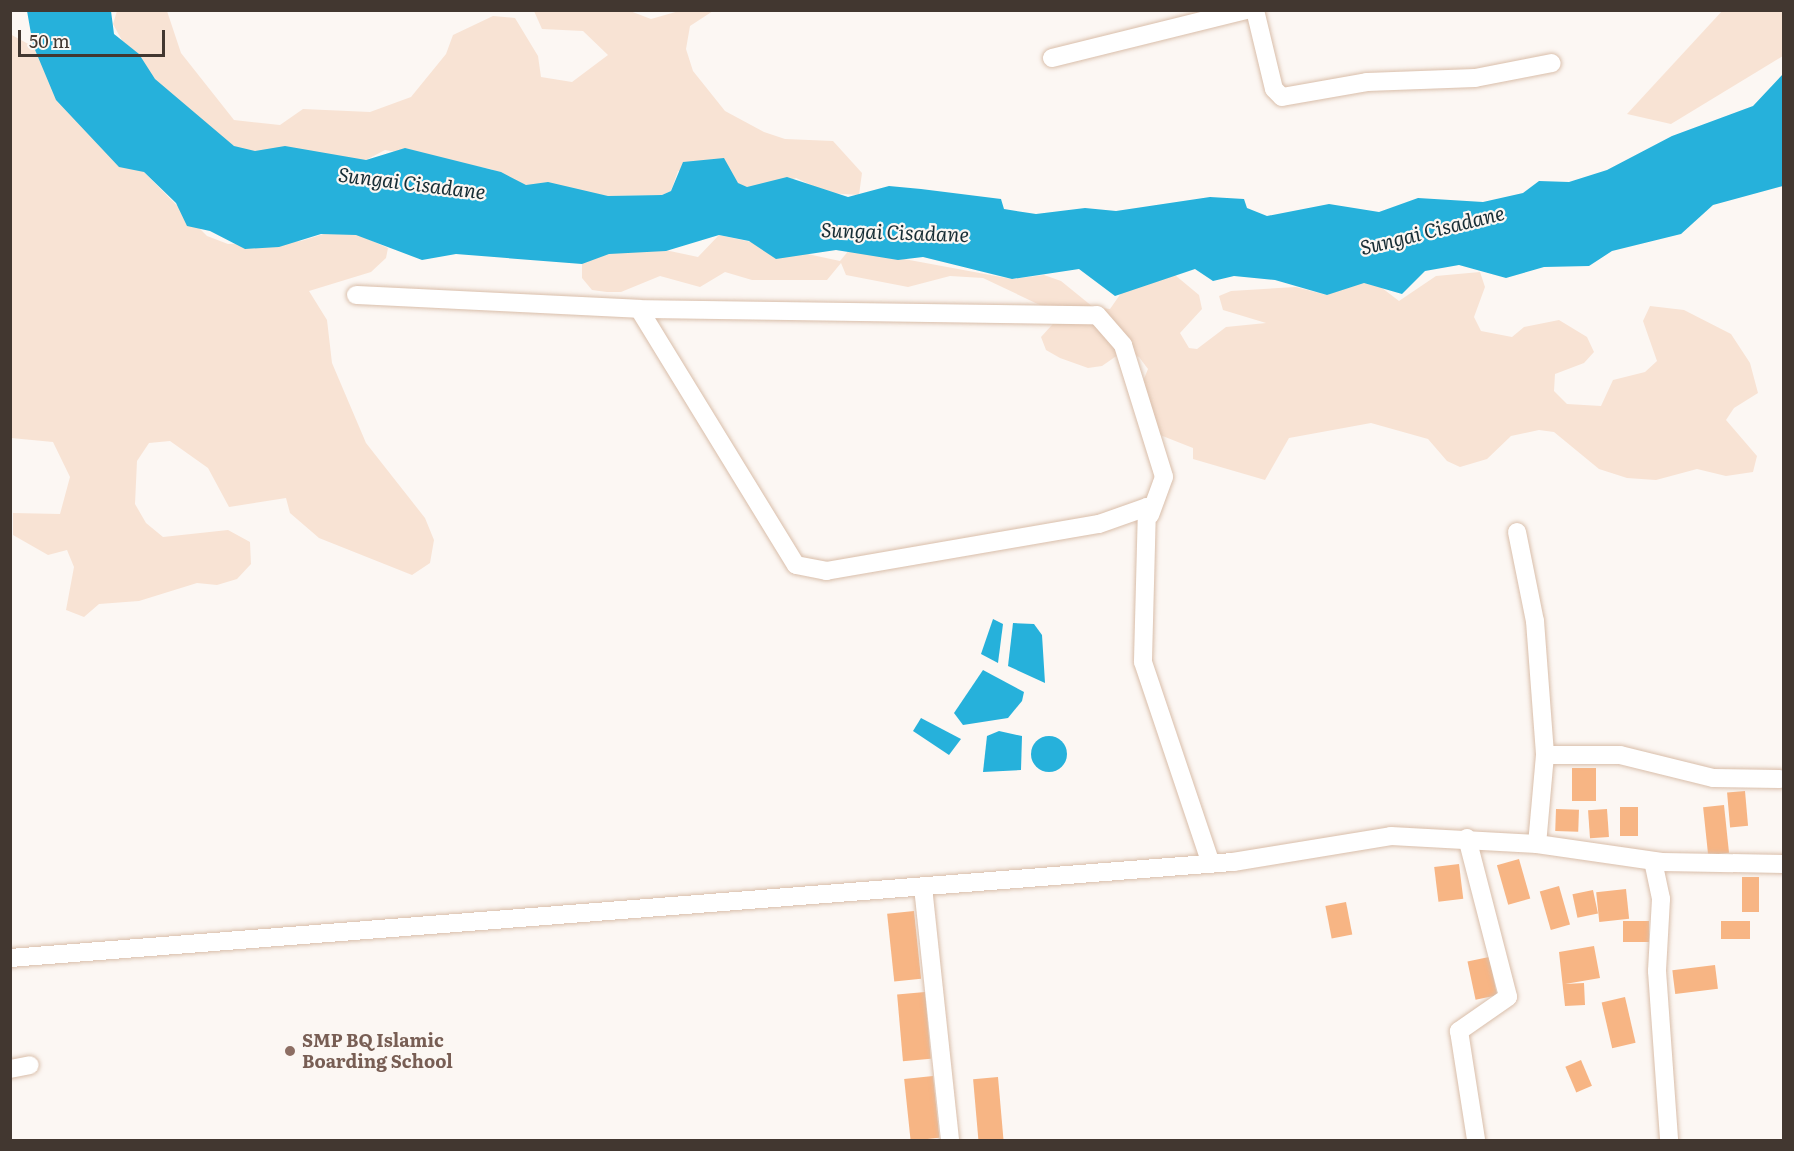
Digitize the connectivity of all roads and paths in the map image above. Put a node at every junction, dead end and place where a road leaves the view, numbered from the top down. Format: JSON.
{"nodes":[{"id":1,"x":1246,"y":10,"type":"edge"},
{"id":2,"x":1255,"y":10,"type":"edge"},
{"id":3,"x":1052,"y":58,"type":"dead end"},
{"id":4,"x":1552,"y":63,"type":"dead end"},
{"id":5,"x":356,"y":295,"type":"dead end"},
{"id":6,"x":639,"y":309,"type":"junction"},
{"id":7,"x":1150,"y":515,"type":"junction"},
{"id":8,"x":1517,"y":532,"type":"dead end"},
{"id":9,"x":1545,"y":755,"type":"junction"},
{"id":10,"x":1780,"y":779,"type":"dead end"},
{"id":11,"x":1467,"y":838,"type":"junction"},
{"id":12,"x":1537,"y":844,"type":"junction"},
{"id":13,"x":1653,"y":861,"type":"junction"},
{"id":14,"x":1211,"y":864,"type":"junction"},
{"id":15,"x":1784,"y":864,"type":"edge"},
{"id":16,"x":923,"y":887,"type":"junction"},
{"id":17,"x":10,"y":958,"type":"edge"},
{"id":18,"x":30,"y":1065,"type":"dead end"},
{"id":19,"x":10,"y":1069,"type":"edge"},
{"id":20,"x":950,"y":1140,"type":"edge"},
{"id":21,"x":1476,"y":1140,"type":"edge"},
{"id":22,"x":1669,"y":1140,"type":"edge"}],
"edges":[{"from":1,"to":3,"type":"street"},
{"from":2,"to":4,"type":"street"},
{"from":5,"to":6,"type":"street"},
{"from":6,"to":7,"type":"street"},
{"from":6,"to":7,"type":"street"},
{"from":7,"to":14,"type":"street"},
{"from":8,"to":9,"type":"street"},
{"from":9,"to":10,"type":"street"},
{"from":9,"to":12,"type":"street"},
{"from":11,"to":12,"type":"street"},
{"from":11,"to":14,"type":"street"},
{"from":11,"to":21,"type":"street"},
{"from":12,"to":13,"type":"street"},
{"from":13,"to":15,"type":"street"},
{"from":13,"to":22,"type":"street"},
{"from":14,"to":16,"type":"street"},
{"from":16,"to":17,"type":"street"},
{"from":16,"to":20,"type":"street"},
{"from":18,"to":19,"type":"street"}]}
